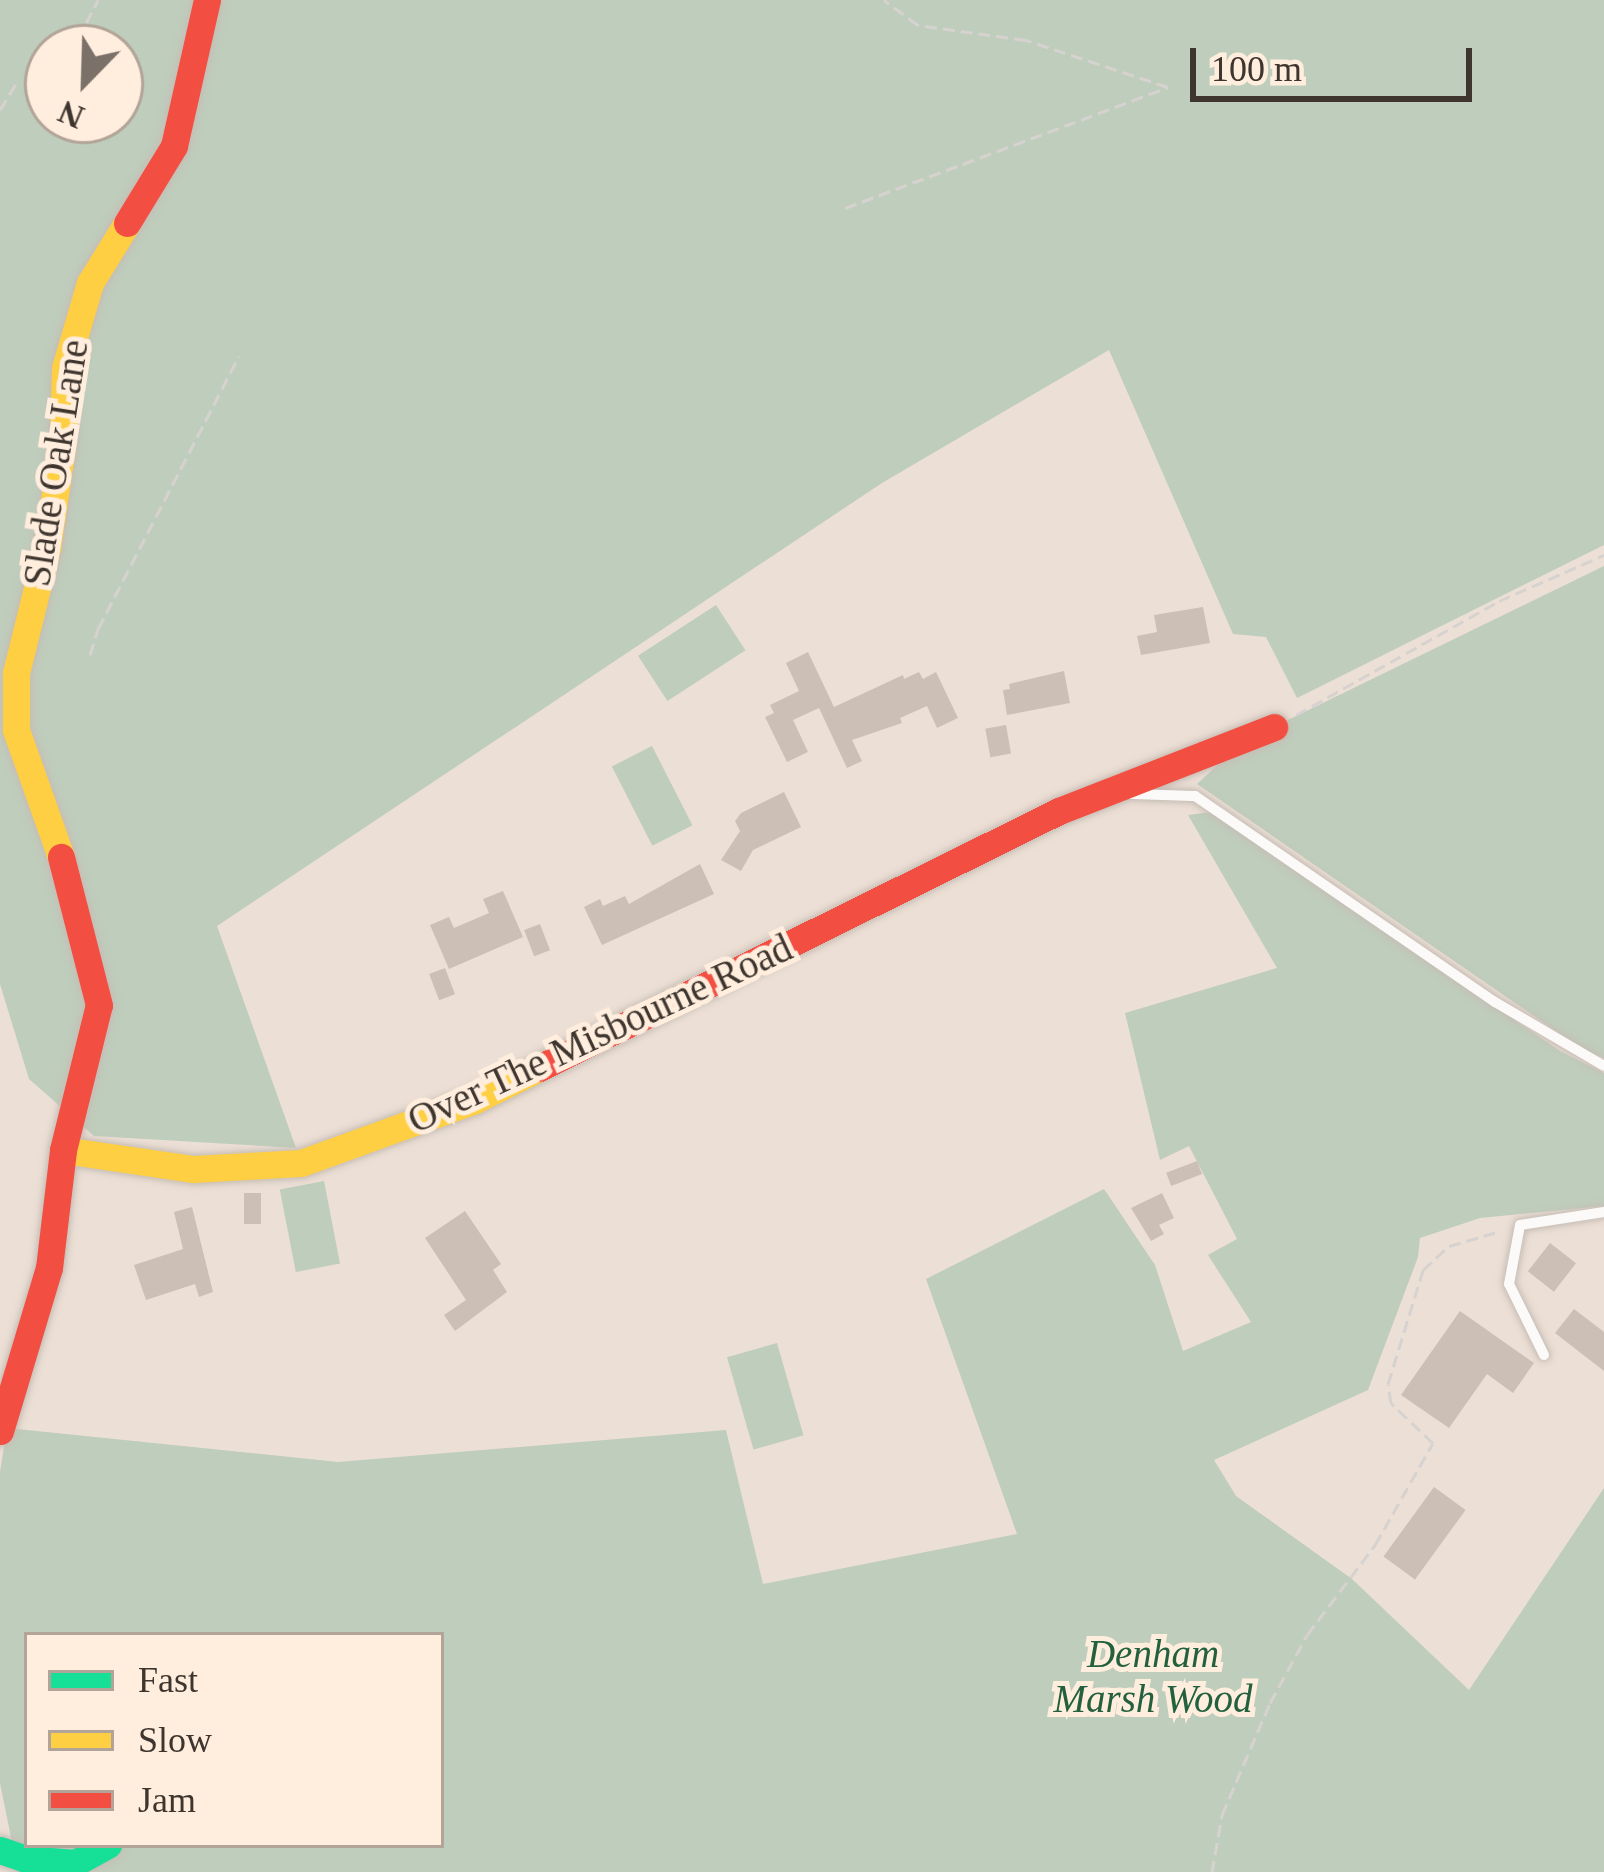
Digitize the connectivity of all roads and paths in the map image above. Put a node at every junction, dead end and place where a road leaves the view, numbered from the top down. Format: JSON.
{"nodes":[{"id":1,"x":98,"y":0,"type":"edge"},
{"id":2,"x":207,"y":0,"type":"edge"},
{"id":3,"x":884,"y":0,"type":"edge"},
{"id":4,"x":86,"y":23,"type":"dead end"},
{"id":5,"x":16,"y":83,"type":"dead end"},
{"id":6,"x":0,"y":110,"type":"edge"},
{"id":7,"x":845,"y":208,"type":"dead end"},
{"id":8,"x":239,"y":356,"type":"dead end"},
{"id":9,"x":1604,"y":555,"type":"edge"},
{"id":10,"x":90,"y":655,"type":"dead end"},
{"id":11,"x":1274,"y":727,"type":"joint"},
{"id":12,"x":1110,"y":789,"type":"junction"},
{"id":13,"x":1604,"y":1066,"type":"edge"},
{"id":14,"x":64,"y":1150,"type":"junction"},
{"id":15,"x":1604,"y":1212,"type":"edge"},
{"id":16,"x":1520,"y":1225,"type":"junction"},
{"id":17,"x":1544,"y":1355,"type":"dead end"},
{"id":18,"x":0,"y":1431,"type":"edge"},
{"id":19,"x":102,"y":1848,"type":"edge"},
{"id":20,"x":0,"y":1850,"type":"edge"},
{"id":21,"x":1212,"y":1872,"type":"edge"}],
"edges":[{"from":1,"to":4,"type":"path"},
{"from":2,"to":14,"type":"street","name":"Slade Oak Lane"},
{"from":3,"to":7,"type":"path"},
{"from":5,"to":6,"type":"path"},
{"from":8,"to":10,"type":"path"},
{"from":9,"to":11,"type":"path"},
{"from":11,"to":12,"type":"street","name":"Over The Misbourne Road"},
{"from":12,"to":13,"type":"lane"},
{"from":12,"to":14,"type":"street","name":"Over The Misbourne Road"},
{"from":14,"to":18,"type":"street","name":"Slade Oak Lane"},
{"from":15,"to":16,"type":"lane"},
{"from":16,"to":17,"type":"lane"},
{"from":16,"to":21,"type":"path"},
{"from":19,"to":20,"type":"street"}]}
